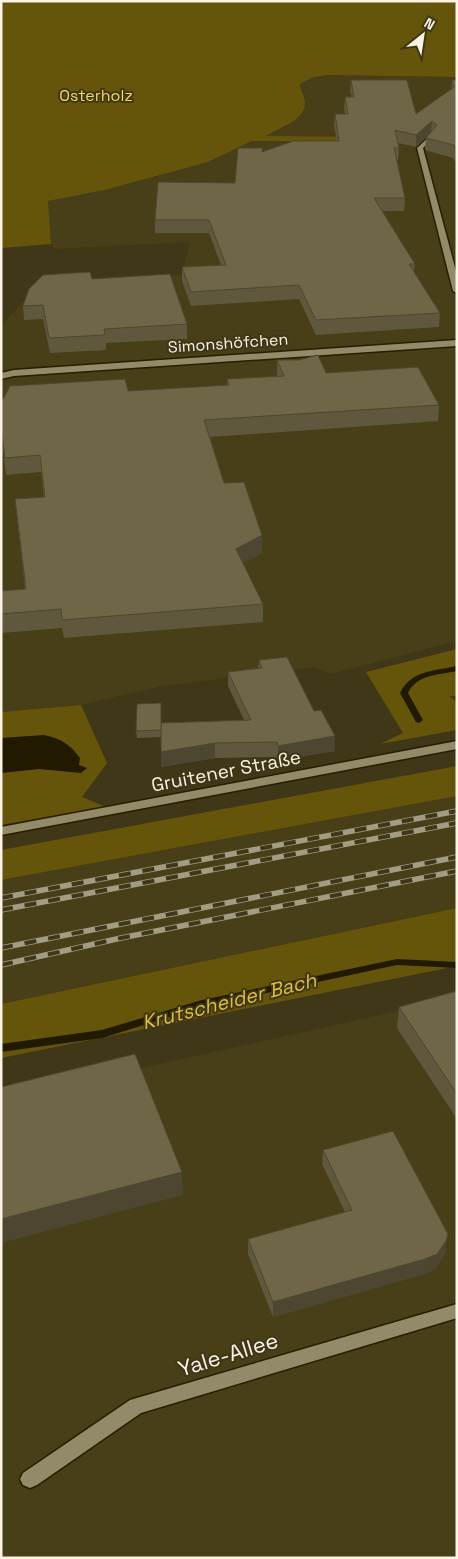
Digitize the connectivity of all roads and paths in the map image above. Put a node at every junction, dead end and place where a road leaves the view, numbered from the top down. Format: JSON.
{"nodes":[{"id":1,"x":431,"y":137,"type":"edge"},
{"id":2,"x":457,"y":291,"type":"edge"},
{"id":3,"x":457,"y":343,"type":"edge"},
{"id":4,"x":1,"y":376,"type":"edge"},
{"id":5,"x":457,"y":745,"type":"edge"},
{"id":6,"x":1,"y":831,"type":"edge"},
{"id":7,"x":457,"y":1311,"type":"edge"},
{"id":8,"x":30,"y":1479,"type":"dead end"}],
"edges":[{"from":1,"to":2,"type":"street"},
{"from":3,"to":4,"type":"street","name":"Simonshöfchen"},
{"from":5,"to":6,"type":"street","name":"Gruitener Straße"},
{"from":7,"to":8,"type":"street","name":"Yale-Allee"}]}
